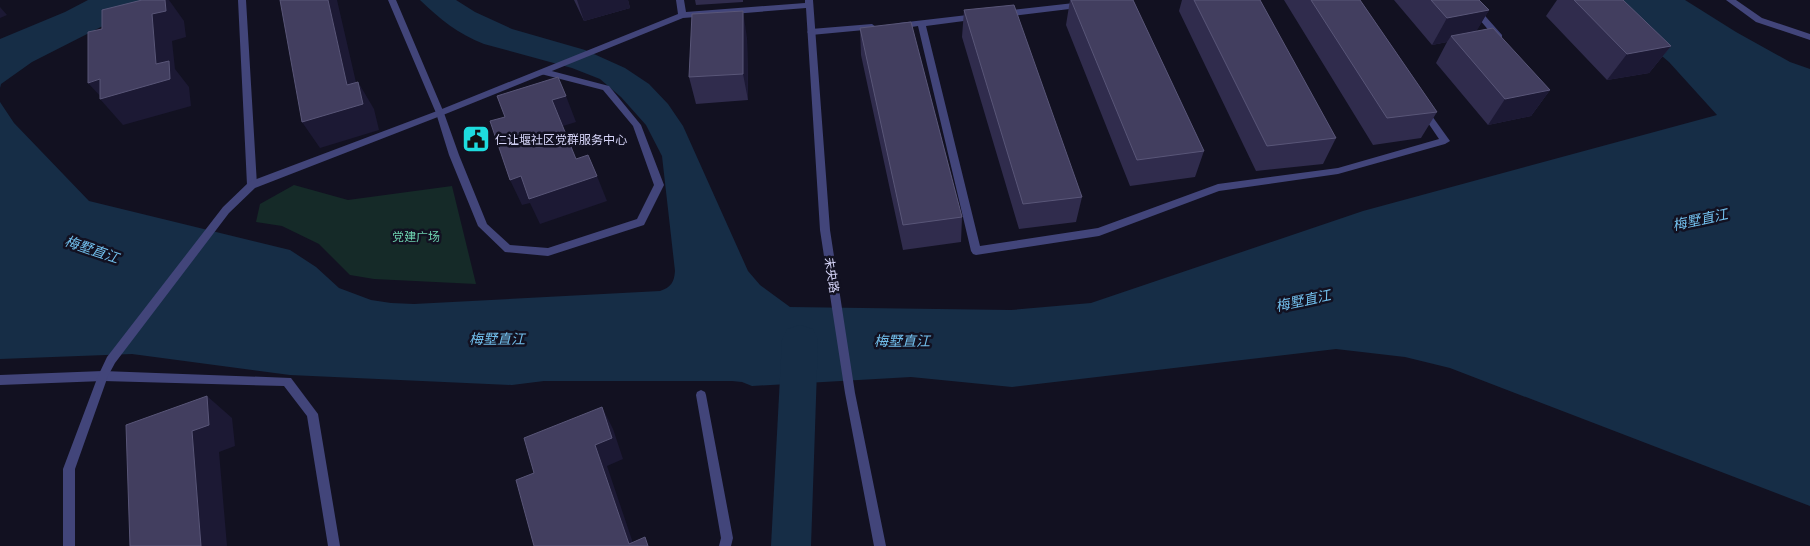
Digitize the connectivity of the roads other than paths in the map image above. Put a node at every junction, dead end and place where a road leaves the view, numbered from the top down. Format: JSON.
{"nodes":[{"id":1,"x":242,"y":0,"type":"edge"},
{"id":2,"x":392,"y":0,"type":"edge"},
{"id":3,"x":680,"y":0,"type":"edge"},
{"id":4,"x":1467,"y":0,"type":"edge"},
{"id":5,"x":1730,"y":0,"type":"edge"},
{"id":6,"x":809,"y":2,"type":"edge"},
{"id":7,"x":1096,"y":3,"type":"edge"},
{"id":8,"x":682,"y":15,"type":"junction"},
{"id":9,"x":922,"y":24,"type":"junction"},
{"id":10,"x":811,"y":32,"type":"junction"},
{"id":11,"x":1810,"y":37,"type":"edge"},
{"id":12,"x":1506,"y":45,"type":"edge"},
{"id":13,"x":544,"y":72,"type":"junction"},
{"id":14,"x":1418,"y":102,"type":"edge"},
{"id":15,"x":440,"y":113,"type":"junction"},
{"id":16,"x":252,"y":185,"type":"junction"},
{"id":17,"x":103,"y":376,"type":"junction"},
{"id":18,"x":0,"y":380,"type":"edge"},
{"id":19,"x":701,"y":395,"type":"dead end"},
{"id":20,"x":69,"y":546,"type":"edge"},
{"id":21,"x":334,"y":546,"type":"edge"},
{"id":22,"x":725,"y":546,"type":"edge"},
{"id":23,"x":880,"y":546,"type":"edge"}],
"edges":[{"from":1,"to":16,"type":"street"},
{"from":2,"to":15,"type":"street"},
{"from":3,"to":8,"type":"street"},
{"from":4,"to":12,"type":"street"},
{"from":5,"to":11,"type":"street"},
{"from":6,"to":8,"type":"street"},
{"from":6,"to":10,"type":"street","name":"未央路"},
{"from":7,"to":9,"type":"street"},
{"from":8,"to":13,"type":"street"},
{"from":9,"to":10,"type":"street"},
{"from":9,"to":14,"type":"street"},
{"from":10,"to":23,"type":"street","name":"未央路"},
{"from":13,"to":15,"type":"street"},
{"from":13,"to":15,"type":"street"},
{"from":15,"to":16,"type":"street"},
{"from":16,"to":17,"type":"street"},
{"from":17,"to":18,"type":"street"},
{"from":17,"to":20,"type":"street"},
{"from":17,"to":21,"type":"street"},
{"from":19,"to":22,"type":"street"}]}
